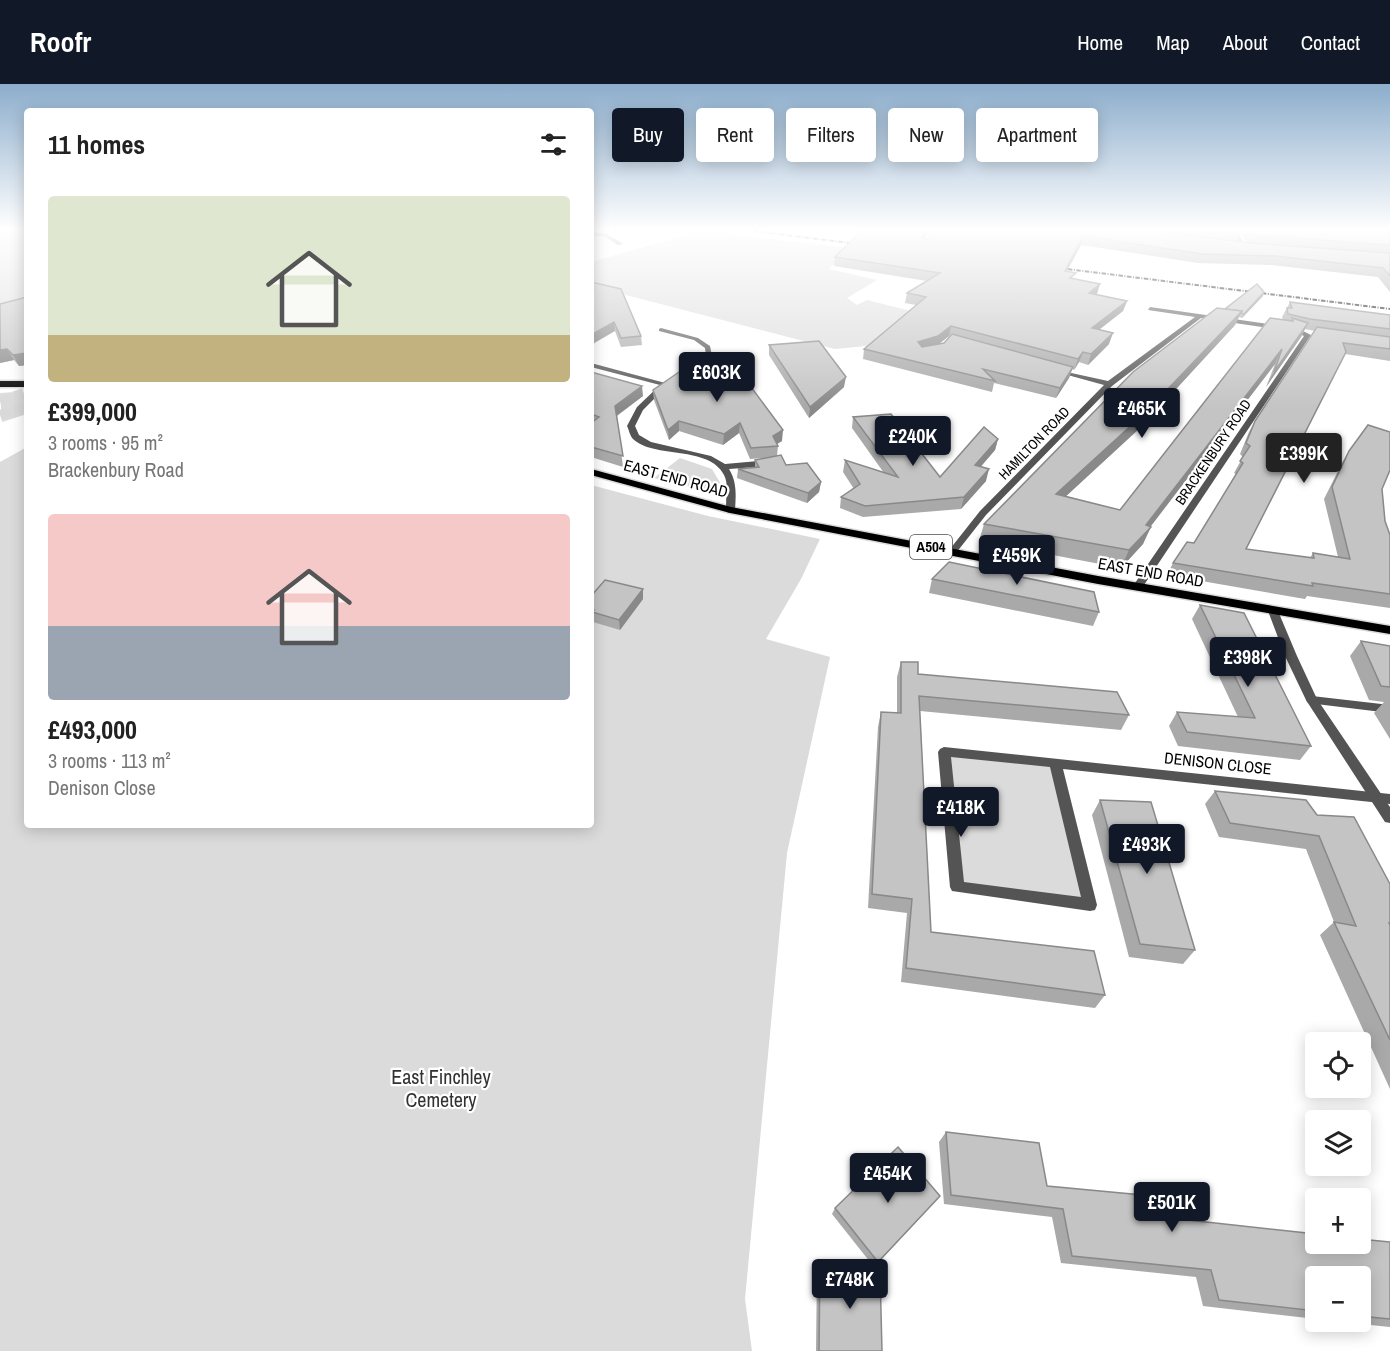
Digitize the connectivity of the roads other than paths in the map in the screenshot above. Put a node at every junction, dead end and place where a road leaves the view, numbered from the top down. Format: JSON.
{"nodes":[{"id":1,"x":1150,"y":309,"type":"dead end"},
{"id":2,"x":1199,"y":317,"type":"junction"},
{"id":3,"x":661,"y":330,"type":"dead end"},
{"id":4,"x":709,"y":357,"type":"junction"},
{"id":5,"x":731,"y":362,"type":"dead end"},
{"id":6,"x":594,"y":366,"type":"edge"},
{"id":7,"x":1044,"y":366,"type":"edge"},
{"id":8,"x":682,"y":373,"type":"edge"},
{"id":9,"x":674,"y":379,"type":"edge"},
{"id":10,"x":0,"y":384,"type":"edge"},
{"id":11,"x":24,"y":384,"type":"edge"},
{"id":12,"x":665,"y":384,"type":"junction"},
{"id":13,"x":1109,"y":384,"type":"junction"},
{"id":14,"x":776,"y":462,"type":"edge"},
{"id":15,"x":723,"y":467,"type":"junction"},
{"id":16,"x":594,"y":473,"type":"edge"},
{"id":17,"x":730,"y":510,"type":"junction"},
{"id":18,"x":953,"y":551,"type":"junction"},
{"id":19,"x":1138,"y":586,"type":"junction"},
{"id":20,"x":1273,"y":611,"type":"junction"},
{"id":21,"x":1390,"y":630,"type":"edge"},
{"id":22,"x":1312,"y":700,"type":"junction"},
{"id":23,"x":1390,"y":709,"type":"edge"},
{"id":24,"x":1055,"y":763,"type":"junction"},
{"id":25,"x":1384,"y":798,"type":"edge"},
{"id":26,"x":1390,"y":818,"type":"edge"}],
"edges":[{"from":1,"to":2,"type":"street"},
{"from":2,"to":13,"type":"street","name":"HAMILTON ROAD"},
{"from":2,"to":19,"type":"street","name":"BRACKENBURY ROAD"},
{"from":3,"to":4,"type":"street"},
{"from":4,"to":5,"type":"street"},
{"from":4,"to":8,"type":"street"},
{"from":6,"to":12,"type":"street"},
{"from":7,"to":13,"type":"street"},
{"from":9,"to":12,"type":"street"},
{"from":10,"to":11,"type":"main road"},
{"from":12,"to":15,"type":"street"},
{"from":13,"to":18,"type":"street","name":"HAMILTON ROAD"},
{"from":14,"to":15,"type":"street"},
{"from":15,"to":17,"type":"street"},
{"from":16,"to":17,"type":"main road","name":"EAST END ROAD","number":"A504"},
{"from":17,"to":18,"type":"main road","name":"EAST END ROAD","number":"A504"},
{"from":18,"to":19,"type":"main road","name":"EAST END ROAD","number":"A504"},
{"from":19,"to":20,"type":"main road","name":"EAST END ROAD","number":"A504"},
{"from":20,"to":21,"type":"main road","name":"EAST END ROAD","number":"A504"},
{"from":20,"to":22,"type":"street"},
{"from":22,"to":23,"type":"street"},
{"from":22,"to":25,"type":"street"},
{"from":24,"to":24,"type":"street","name":"DENISON CLOSE"},
{"from":24,"to":25,"type":"street","name":"DENISON CLOSE"},
{"from":25,"to":26,"type":"street"}]}
